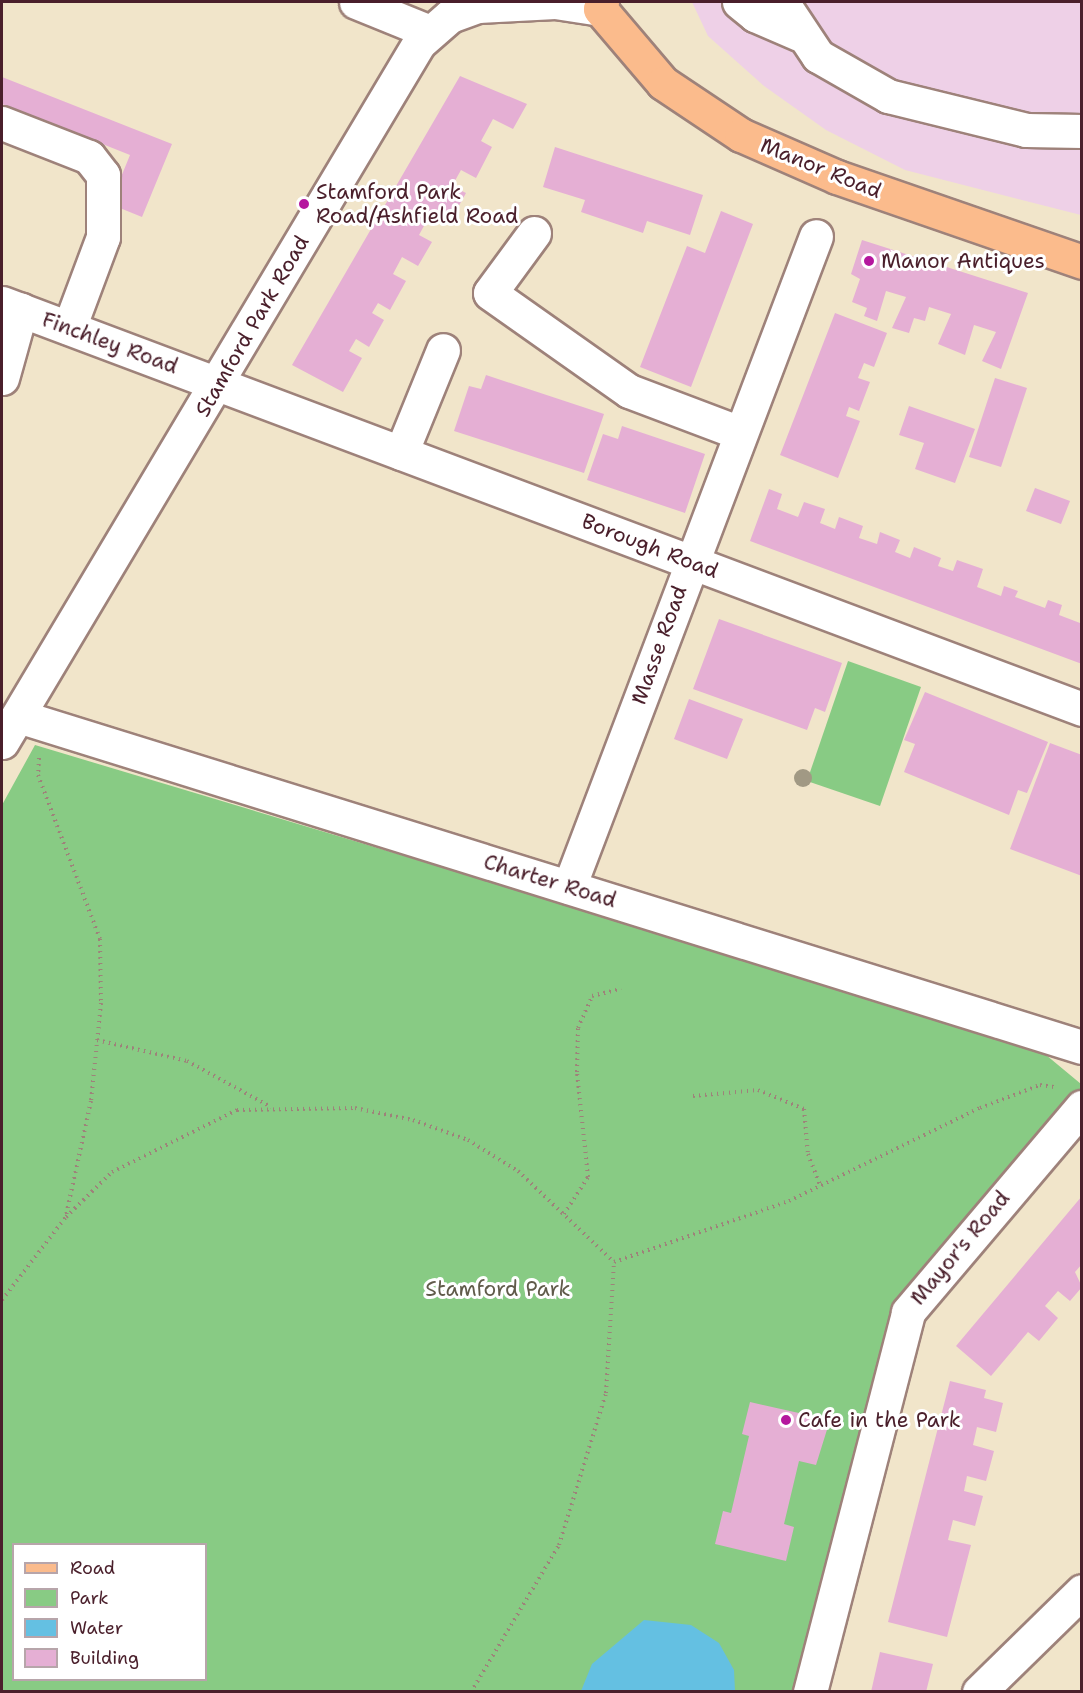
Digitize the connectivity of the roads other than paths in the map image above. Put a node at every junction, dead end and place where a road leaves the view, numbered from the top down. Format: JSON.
{"nodes":[{"id":1,"x":356,"y":2,"type":"edge"},
{"id":2,"x":738,"y":2,"type":"edge"},
{"id":3,"x":477,"y":4,"type":"edge"},
{"id":4,"x":601,"y":5,"type":"edge"},
{"id":5,"x":795,"y":12,"type":"edge"},
{"id":6,"x":429,"y":32,"type":"junction"},
{"id":7,"x":2,"y":123,"type":"edge"},
{"id":8,"x":1082,"y":131,"type":"edge"},
{"id":9,"x":534,"y":233,"type":"dead end"},
{"id":10,"x":816,"y":236,"type":"dead end"},
{"id":11,"x":1082,"y":262,"type":"edge"},
{"id":12,"x":11,"y":307,"type":"edge"},
{"id":13,"x":69,"y":328,"type":"junction"},
{"id":14,"x":443,"y":350,"type":"dead end"},
{"id":15,"x":2,"y":378,"type":"edge"},
{"id":16,"x":219,"y":383,"type":"junction"},
{"id":17,"x":740,"y":434,"type":"junction"},
{"id":18,"x":401,"y":453,"type":"junction"},
{"id":19,"x":691,"y":561,"type":"junction"},
{"id":20,"x":1082,"y":709,"type":"edge"},
{"id":21,"x":14,"y":727,"type":"edge"},
{"id":22,"x":569,"y":887,"type":"junction"},
{"id":23,"x":1082,"y":1047,"type":"edge"},
{"id":24,"x":1071,"y":1098,"type":"edge"},
{"id":25,"x":1082,"y":1591,"type":"edge"},
{"id":26,"x":810,"y":1692,"type":"edge"},
{"id":27,"x":979,"y":1692,"type":"edge"}],
"edges":[{"from":1,"to":6,"type":"street"},
{"from":2,"to":5,"type":"street"},
{"from":3,"to":4,"type":"street","name":"Stamford Park Road"},
{"from":3,"to":6,"type":"street","name":"Stamford Park Road"},
{"from":4,"to":11,"type":"main road","name":"Manor Road"},
{"from":5,"to":8,"type":"street"},
{"from":6,"to":16,"type":"street","name":"Stamford Park Road"},
{"from":7,"to":13,"type":"street"},
{"from":9,"to":17,"type":"street"},
{"from":10,"to":17,"type":"street","name":"Masse Road"},
{"from":12,"to":13,"type":"street","name":"Finchley Road"},
{"from":12,"to":15,"type":"street"},
{"from":13,"to":16,"type":"street","name":"Finchley Road"},
{"from":14,"to":18,"type":"street"},
{"from":16,"to":18,"type":"street","name":"Borough Road"},
{"from":16,"to":21,"type":"street","name":"Stamford Park Road"},
{"from":17,"to":19,"type":"street","name":"Masse Road"},
{"from":18,"to":19,"type":"street","name":"Borough Road"},
{"from":19,"to":20,"type":"street","name":"Borough Road"},
{"from":19,"to":22,"type":"street","name":"Masse Road"},
{"from":21,"to":22,"type":"street","name":"Charter Road"},
{"from":22,"to":23,"type":"street","name":"Charter Road"},
{"from":24,"to":26,"type":"street","name":"Mayor's Road"},
{"from":25,"to":27,"type":"street"}]}
